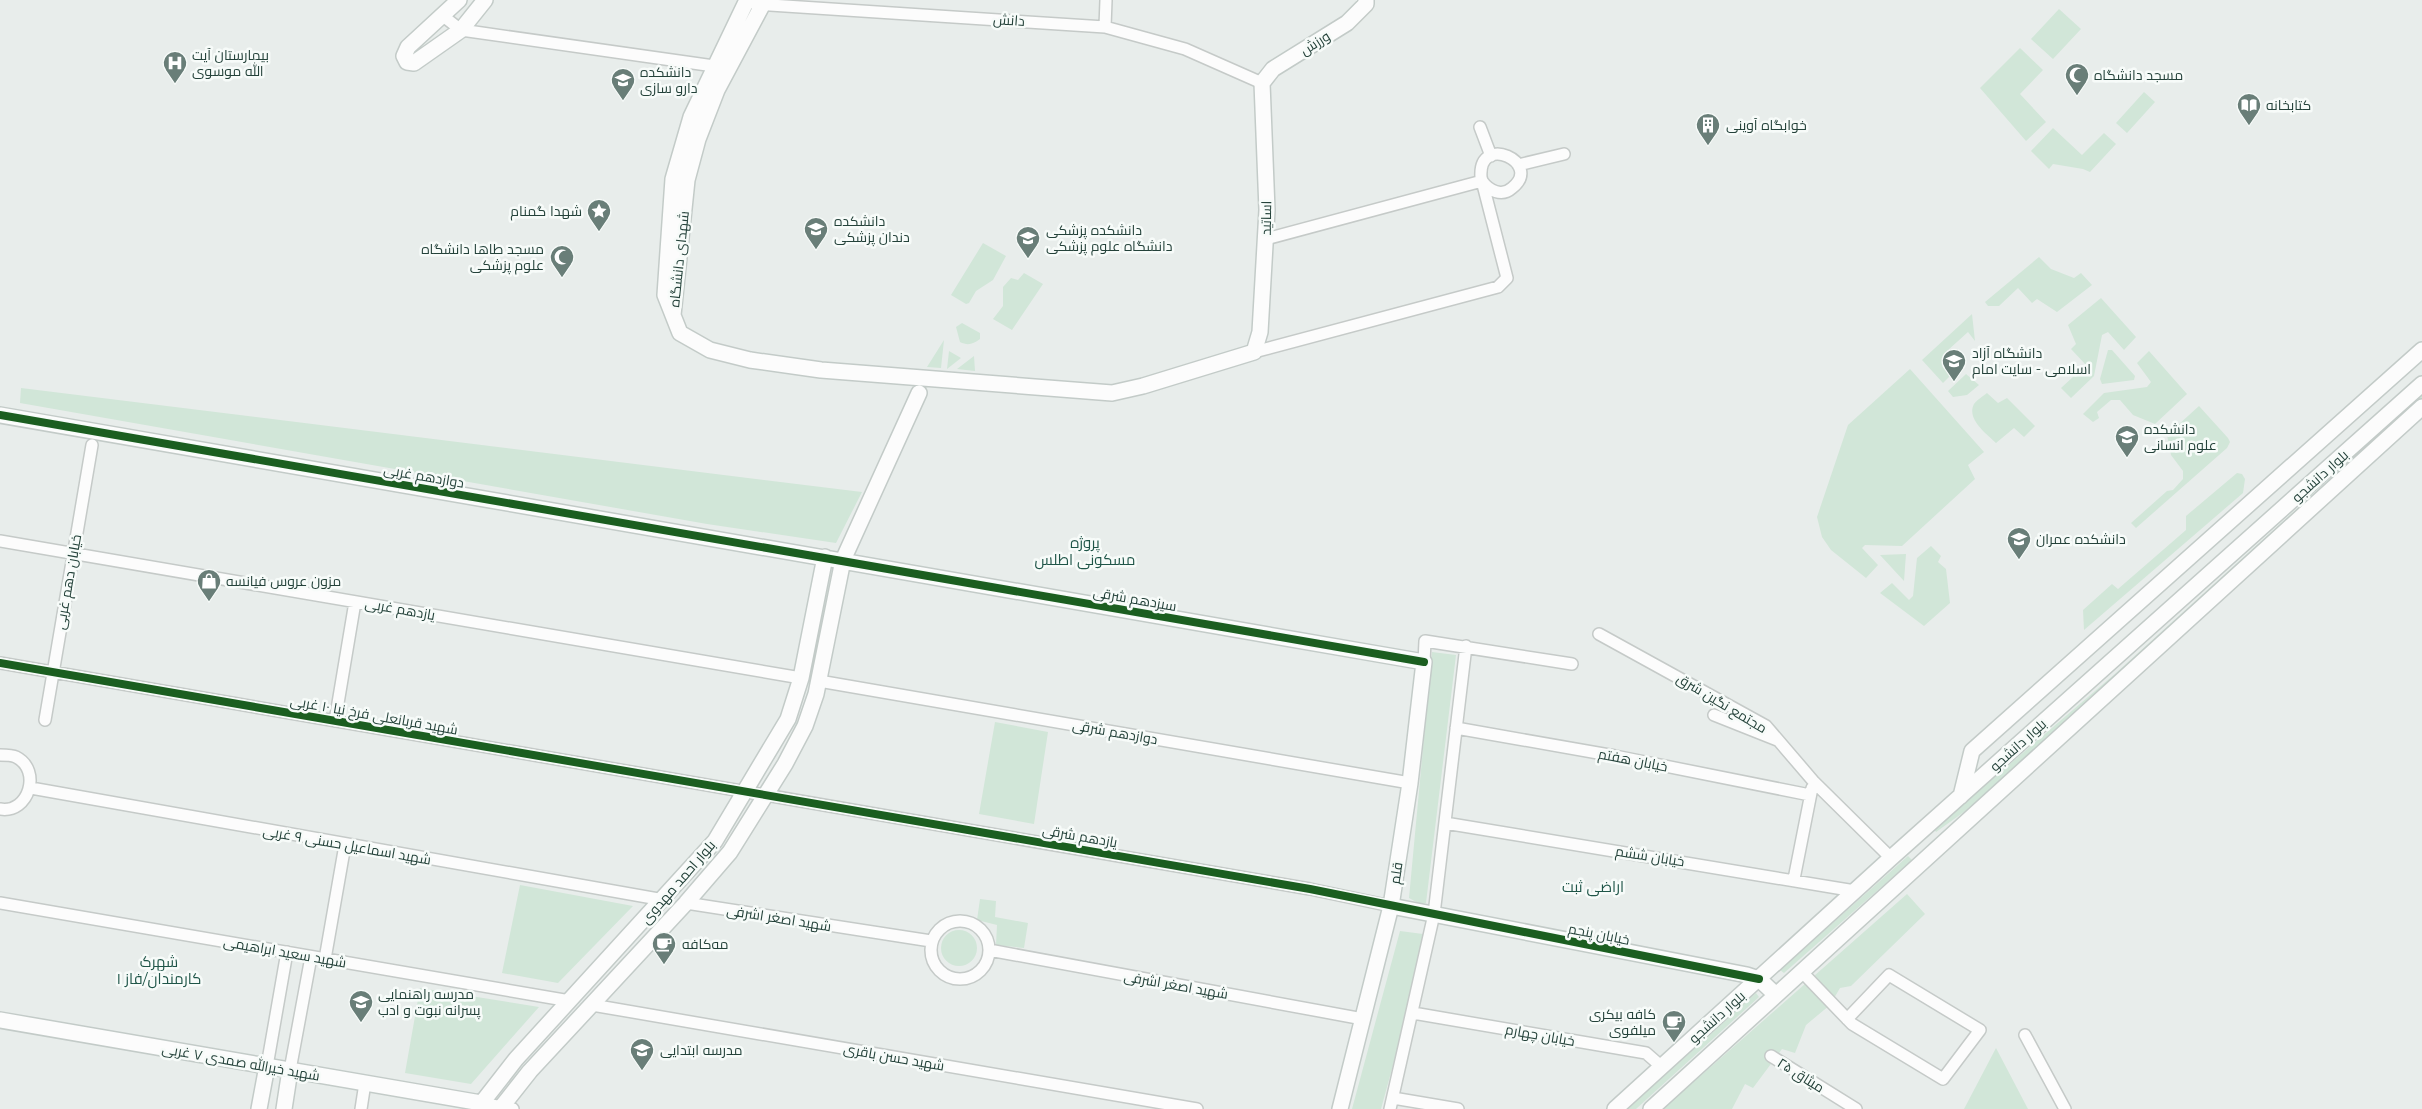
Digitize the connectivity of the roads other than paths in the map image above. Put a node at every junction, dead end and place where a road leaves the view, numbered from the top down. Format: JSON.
{"nodes":[{"id":1,"x":459,"y":0,"type":"edge"},
{"id":2,"x":485,"y":0,"type":"edge"},
{"id":3,"x":1106,"y":0,"type":"edge"},
{"id":4,"x":1366,"y":0,"type":"edge"},
{"id":5,"x":746,"y":1,"type":"edge"},
{"id":6,"x":763,"y":2,"type":"edge"},
{"id":7,"x":443,"y":16,"type":"junction"},
{"id":8,"x":1105,"y":28,"type":"junction"},
{"id":9,"x":461,"y":30,"type":"junction"},
{"id":10,"x":722,"y":68,"type":"junction"},
{"id":11,"x":1262,"y":83,"type":"junction"},
{"id":12,"x":1480,"y":127,"type":"dead end"},
{"id":13,"x":1564,"y":154,"type":"dead end"},
{"id":14,"x":1491,"y":156,"type":"junction"},
{"id":15,"x":1518,"y":166,"type":"junction"},
{"id":16,"x":1482,"y":181,"type":"junction"},
{"id":17,"x":1266,"y":239,"type":"junction"},
{"id":18,"x":2422,"y":350,"type":"edge"},
{"id":19,"x":1254,"y":352,"type":"junction"},
{"id":20,"x":2422,"y":384,"type":"edge"},
{"id":21,"x":919,"y":392,"type":"dead end"},
{"id":22,"x":2422,"y":406,"type":"edge"},
{"id":23,"x":0,"y":415,"type":"edge"},
{"id":24,"x":92,"y":445,"type":"dead end"},
{"id":25,"x":0,"y":540,"type":"edge"},
{"id":26,"x":73,"y":553,"type":"junction"},
{"id":27,"x":824,"y":557,"type":"junction"},
{"id":28,"x":843,"y":560,"type":"junction"},
{"id":29,"x":356,"y":602,"type":"junction"},
{"id":30,"x":1599,"y":634,"type":"dead end"},
{"id":31,"x":1466,"y":646,"type":"junction"},
{"id":32,"x":1424,"y":662,"type":"junction"},
{"id":33,"x":0,"y":663,"type":"edge"},
{"id":34,"x":1572,"y":664,"type":"dead end"},
{"id":35,"x":52,"y":672,"type":"junction"},
{"id":36,"x":801,"y":678,"type":"junction"},
{"id":37,"x":819,"y":681,"type":"junction"},
{"id":38,"x":1714,"y":715,"type":"dead end"},
{"id":39,"x":46,"y":720,"type":"dead end"},
{"id":40,"x":335,"y":721,"type":"junction"},
{"id":41,"x":1456,"y":728,"type":"junction"},
{"id":42,"x":1778,"y":740,"type":"junction"},
{"id":43,"x":0,"y":755,"type":"edge"},
{"id":44,"x":1814,"y":782,"type":"junction"},
{"id":45,"x":1410,"y":783,"type":"junction"},
{"id":46,"x":31,"y":788,"type":"junction"},
{"id":47,"x":744,"y":791,"type":"junction"},
{"id":48,"x":764,"y":795,"type":"junction"},
{"id":49,"x":1810,"y":795,"type":"junction"},
{"id":50,"x":1961,"y":796,"type":"junction"},
{"id":51,"x":0,"y":809,"type":"edge"},
{"id":52,"x":1445,"y":823,"type":"junction"},
{"id":53,"x":1919,"y":833,"type":"junction"},
{"id":54,"x":345,"y":844,"type":"junction"},
{"id":55,"x":1935,"y":850,"type":"junction"},
{"id":56,"x":1891,"y":858,"type":"junction"},
{"id":57,"x":1794,"y":879,"type":"junction"},
{"id":58,"x":1855,"y":891,"type":"junction"},
{"id":59,"x":664,"y":900,"type":"junction"},
{"id":60,"x":0,"y":903,"type":"edge"},
{"id":61,"x":686,"y":903,"type":"junction"},
{"id":62,"x":1391,"y":906,"type":"junction"},
{"id":63,"x":1434,"y":914,"type":"junction"},
{"id":64,"x":931,"y":941,"type":"junction"},
{"id":65,"x":989,"y":950,"type":"junction"},
{"id":66,"x":287,"y":952,"type":"junction"},
{"id":67,"x":311,"y":957,"type":"junction"},
{"id":68,"x":325,"y":959,"type":"junction"},
{"id":69,"x":1802,"y":972,"type":"junction"},
{"id":70,"x":1759,"y":979,"type":"junction"},
{"id":71,"x":1776,"y":995,"type":"junction"},
{"id":72,"x":570,"y":1001,"type":"junction"},
{"id":73,"x":592,"y":1005,"type":"junction"},
{"id":74,"x":1413,"y":1013,"type":"junction"},
{"id":75,"x":1363,"y":1019,"type":"junction"},
{"id":76,"x":1847,"y":1019,"type":"junction"},
{"id":77,"x":0,"y":1020,"type":"edge"},
{"id":78,"x":2025,"y":1035,"type":"dead end"},
{"id":79,"x":1770,"y":1056,"type":"dead end"},
{"id":80,"x":267,"y":1066,"type":"junction"},
{"id":81,"x":1662,"y":1067,"type":"junction"},
{"id":82,"x":290,"y":1070,"type":"junction"},
{"id":83,"x":365,"y":1084,"type":"junction"},
{"id":84,"x":1392,"y":1103,"type":"edge"},
{"id":85,"x":479,"y":1106,"type":"edge"},
{"id":86,"x":505,"y":1108,"type":"edge"},
{"id":87,"x":259,"y":1109,"type":"edge"},
{"id":88,"x":284,"y":1109,"type":"edge"},
{"id":89,"x":361,"y":1109,"type":"edge"},
{"id":90,"x":1197,"y":1109,"type":"edge"},
{"id":91,"x":1340,"y":1109,"type":"edge"},
{"id":92,"x":1458,"y":1109,"type":"edge"},
{"id":93,"x":1615,"y":1109,"type":"edge"},
{"id":94,"x":1651,"y":1109,"type":"edge"},
{"id":95,"x":1856,"y":1109,"type":"edge"},
{"id":96,"x":2066,"y":1109,"type":"edge"}],
"edges":[{"from":1,"to":7,"type":"street"},
{"from":2,"to":9,"type":"street"},
{"from":3,"to":8,"type":"street"},
{"from":4,"to":11,"type":"street","name":"ورزش"},
{"from":5,"to":6,"type":"street","name":"دانش"},
{"from":5,"to":10,"type":"street","name":"شهدای دانشگاه"},
{"from":6,"to":8,"type":"street","name":"دانش"},
{"from":6,"to":10,"type":"street","name":"شهدای دانشگاه"},
{"from":7,"to":9,"type":"street"},
{"from":7,"to":9,"type":"street"},
{"from":8,"to":11,"type":"street","name":"دانش"},
{"from":9,"to":10,"type":"street"},
{"from":10,"to":19,"type":"street","name":"شهدای دانشگاه"},
{"from":11,"to":17,"type":"street","name":"اساتید"},
{"from":12,"to":14,"type":"street"},
{"from":13,"to":15,"type":"street"},
{"from":14,"to":15,"type":"street"},
{"from":14,"to":16,"type":"street"},
{"from":15,"to":16,"type":"street"},
{"from":16,"to":17,"type":"street"},
{"from":16,"to":19,"type":"street"},
{"from":17,"to":19,"type":"street","name":"اساتید"},
{"from":18,"to":50,"type":"street"},
{"from":20,"to":50,"type":"street","name":"بلوار دانشجو"},
{"from":21,"to":28,"type":"street","name":"بلوار احمد مهدوی"},
{"from":22,"to":55,"type":"street","name":"بلوار دانشجو"},
{"from":23,"to":27,"type":"street","name":"دوازدهم غربی"},
{"from":24,"to":26,"type":"street","name":"خیابان دهم غربی"},
{"from":25,"to":26,"type":"street","name":"یازدهم غربی"},
{"from":26,"to":29,"type":"street","name":"یازدهم غربی"},
{"from":26,"to":35,"type":"street","name":"خیابان دهم غربی"},
{"from":27,"to":28,"type":"street","name":"دوازدهم غربی"},
{"from":27,"to":36,"type":"street","name":"بلوار احمد مهدوی"},
{"from":28,"to":32,"type":"street","name":"سیزدهم شرقی"},
{"from":28,"to":37,"type":"street","name":"بلوار احمد مهدوی"},
{"from":29,"to":36,"type":"street","name":"یازدهم غربی"},
{"from":29,"to":40,"type":"street"},
{"from":30,"to":42,"type":"street","name":"مجتمع نگین شرق"},
{"from":31,"to":32,"type":"street"},
{"from":31,"to":34,"type":"street"},
{"from":31,"to":41,"type":"street"},
{"from":32,"to":45,"type":"street","name":"قلم"},
{"from":33,"to":35,"type":"street","name":"شهید قربانعلی فرخ نیا ۱۰ غربی"},
{"from":35,"to":39,"type":"street","name":"خیابان دهم غربی"},
{"from":35,"to":40,"type":"street","name":"شهید قربانعلی فرخ نیا ۱۰ غربی"},
{"from":36,"to":47,"type":"street","name":"بلوار احمد مهدوی"},
{"from":37,"to":45,"type":"street","name":"دوازدهم شرقی"},
{"from":37,"to":48,"type":"street","name":"بلوار احمد مهدوی"},
{"from":38,"to":42,"type":"street"},
{"from":40,"to":47,"type":"street","name":"شهید قربانعلی فرخ نیا ۱۰ غربی"},
{"from":41,"to":49,"type":"street","name":"خیابان هفتم"},
{"from":41,"to":52,"type":"street"},
{"from":42,"to":44,"type":"street","name":"مجتمع نگین شرق"},
{"from":43,"to":46,"type":"street"},
{"from":44,"to":49,"type":"street"},
{"from":44,"to":56,"type":"street","name":"مجتمع نگین شرق"},
{"from":45,"to":62,"type":"street","name":"قلم"},
{"from":46,"to":51,"type":"street"},
{"from":46,"to":54,"type":"street","name":"شهید اسماعیل حسنی ۹ غربی"},
{"from":47,"to":48,"type":"street","name":"شهید قربانعلی فرخ نیا ۱۰ غربی"},
{"from":47,"to":59,"type":"street","name":"بلوار احمد مهدوی"},
{"from":48,"to":61,"type":"street","name":"بلوار احمد مهدوی"},
{"from":48,"to":62,"type":"street","name":"یازدهم شرقی"},
{"from":49,"to":57,"type":"street"},
{"from":50,"to":53,"type":"street","name":"بلوار دانشجو"},
{"from":52,"to":57,"type":"street","name":"خیابان ششم"},
{"from":52,"to":63,"type":"street"},
{"from":53,"to":55,"type":"street"},
{"from":53,"to":56,"type":"street","name":"بلوار دانشجو"},
{"from":54,"to":59,"type":"street","name":"شهید اسماعیل حسنی ۹ غربی"},
{"from":54,"to":68,"type":"street"},
{"from":55,"to":69,"type":"street","name":"بلوار دانشجو"},
{"from":56,"to":58,"type":"street","name":"بلوار دانشجو"},
{"from":57,"to":58,"type":"street","name":"خیابان ششم"},
{"from":58,"to":70,"type":"street","name":"بلوار دانشجو"},
{"from":59,"to":72,"type":"street","name":"بلوار احمد مهدوی"},
{"from":60,"to":66,"type":"street","name":"شهید سعید ابراهیمی"},
{"from":61,"to":64,"type":"street","name":"شهید اصغر اشرفی"},
{"from":61,"to":73,"type":"street","name":"بلوار احمد مهدوی"},
{"from":62,"to":63,"type":"street","name":"خیابان پنجم"},
{"from":62,"to":75,"type":"street","name":"قلم"},
{"from":63,"to":70,"type":"street","name":"خیابان پنجم"},
{"from":63,"to":74,"type":"street"},
{"from":64,"to":65,"type":"street"},
{"from":64,"to":65,"type":"street"},
{"from":65,"to":75,"type":"street","name":"شهید اصغر اشرفی"},
{"from":66,"to":67,"type":"street","name":"شهید سعید ابراهیمی"},
{"from":66,"to":80,"type":"street"},
{"from":67,"to":68,"type":"street","name":"شهید سعید ابراهیمی"},
{"from":67,"to":82,"type":"street"},
{"from":68,"to":72,"type":"street","name":"شهید سعید ابراهیمی"},
{"from":69,"to":71,"type":"street","name":"بلوار دانشجو"},
{"from":69,"to":76,"type":"street"},
{"from":70,"to":71,"type":"street"},
{"from":70,"to":81,"type":"street","name":"بلوار دانشجو"},
{"from":71,"to":94,"type":"street","name":"بلوار دانشجو"},
{"from":72,"to":85,"type":"street","name":"بلوار احمد مهدوی"},
{"from":73,"to":86,"type":"street","name":"بلوار احمد مهدوی"},
{"from":73,"to":90,"type":"street","name":"شهید حسن باقری"},
{"from":74,"to":81,"type":"street","name":"خیابان چهارم"},
{"from":74,"to":84,"type":"street"},
{"from":75,"to":91,"type":"street","name":"قلم"},
{"from":76,"to":76,"type":"street"},
{"from":77,"to":80,"type":"street","name":"شهید خیرالله صمدی ۷ غربی"},
{"from":78,"to":96,"type":"street"},
{"from":79,"to":95,"type":"street","name":"میثاق ۲۵"},
{"from":80,"to":82,"type":"street","name":"شهید خیرالله صمدی ۷ غربی"},
{"from":80,"to":87,"type":"street"},
{"from":81,"to":93,"type":"street","name":"بلوار دانشجو"},
{"from":82,"to":83,"type":"street","name":"شهید خیرالله صمدی ۷ غربی"},
{"from":82,"to":88,"type":"street"},
{"from":83,"to":85,"type":"street","name":"شهید خیرالله صمدی ۷ غربی"},
{"from":83,"to":89,"type":"street"},
{"from":84,"to":92,"type":"street"},
{"from":85,"to":86,"type":"street"}]}
